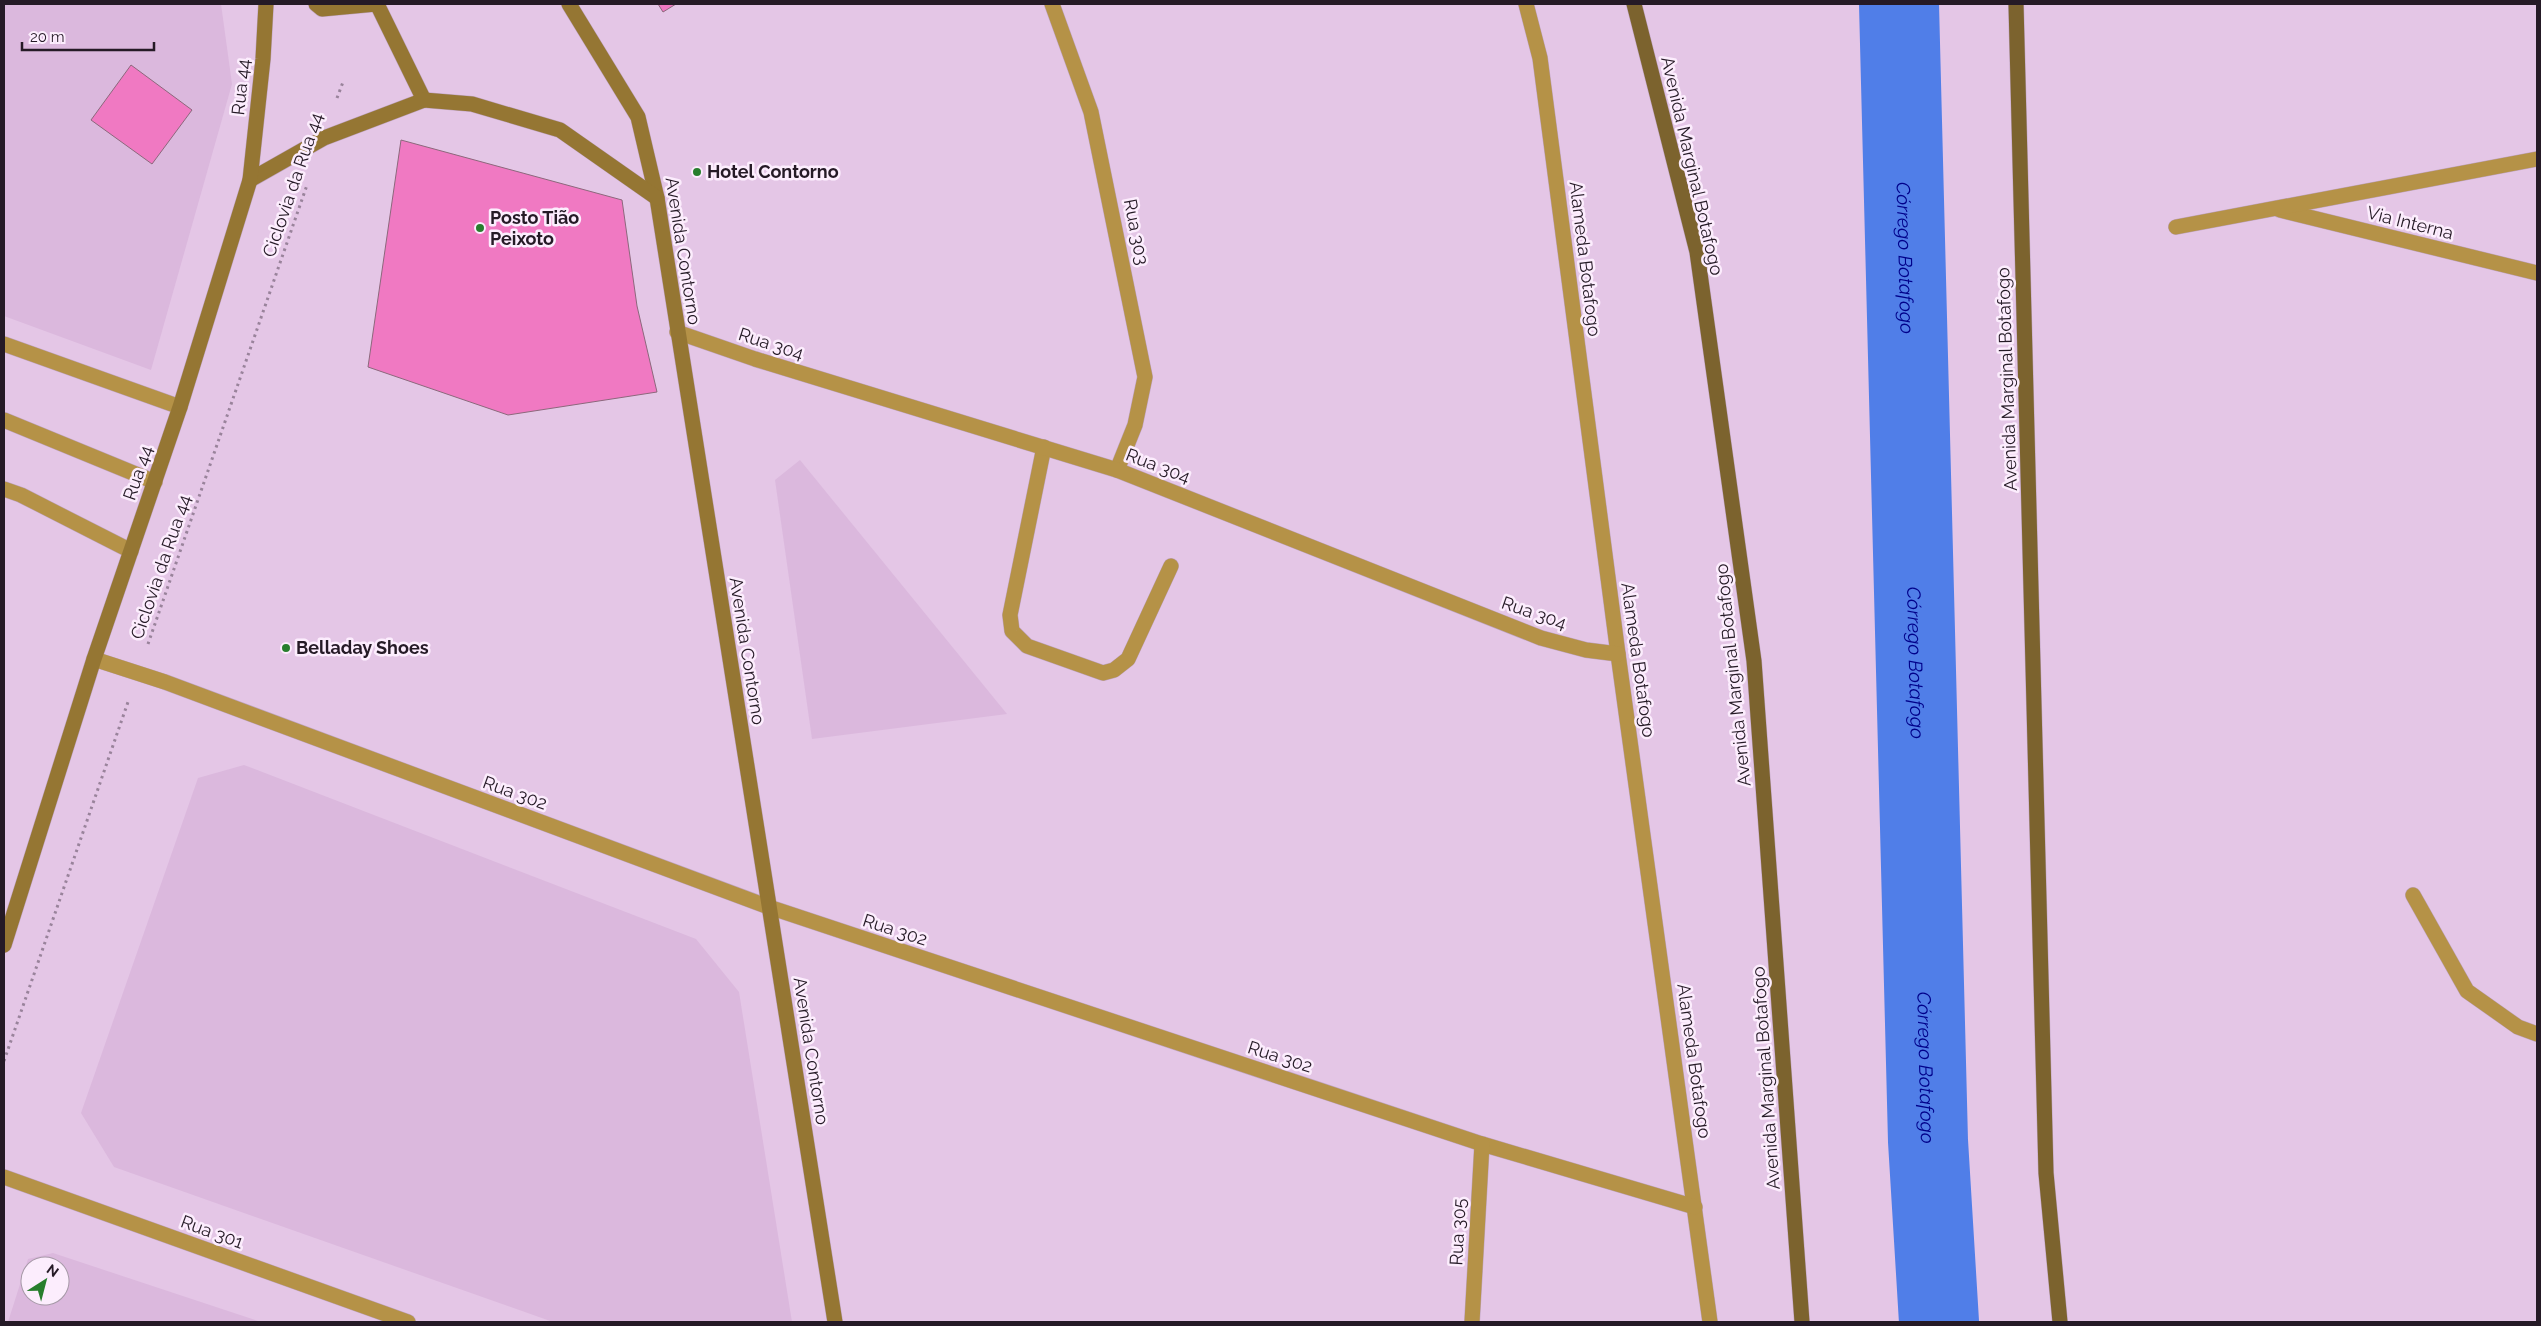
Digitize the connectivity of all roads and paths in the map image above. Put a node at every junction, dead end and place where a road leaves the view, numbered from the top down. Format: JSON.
{"nodes":[{"id":1,"x":266,"y":4,"type":"edge"},
{"id":2,"x":316,"y":4,"type":"edge"},
{"id":3,"x":377,"y":4,"type":"edge"},
{"id":4,"x":569,"y":4,"type":"edge"},
{"id":5,"x":1052,"y":4,"type":"edge"},
{"id":6,"x":1526,"y":4,"type":"edge"},
{"id":7,"x":1634,"y":4,"type":"edge"},
{"id":8,"x":2016,"y":4,"type":"edge"},
{"id":9,"x":343,"y":82,"type":"dead end"},
{"id":10,"x":424,"y":100,"type":"junction"},
{"id":11,"x":324,"y":138,"type":"junction"},
{"id":12,"x":2537,"y":159,"type":"edge"},
{"id":13,"x":250,"y":180,"type":"junction"},
{"id":14,"x":657,"y":198,"type":"junction"},
{"id":15,"x":2274,"y":209,"type":"junction"},
{"id":16,"x":2176,"y":227,"type":"dead end"},
{"id":17,"x":2537,"y":273,"type":"edge"},
{"id":18,"x":677,"y":332,"type":"junction"},
{"id":19,"x":4,"y":344,"type":"edge"},
{"id":20,"x":180,"y":407,"type":"junction"},
{"id":21,"x":4,"y":420,"type":"edge"},
{"id":22,"x":1044,"y":447,"type":"junction"},
{"id":23,"x":1117,"y":470,"type":"junction"},
{"id":24,"x":155,"y":482,"type":"junction"},
{"id":25,"x":4,"y":489,"type":"edge"},
{"id":26,"x":131,"y":551,"type":"junction"},
{"id":27,"x":1171,"y":566,"type":"dead end"},
{"id":28,"x":1618,"y":654,"type":"junction"},
{"id":29,"x":94,"y":659,"type":"junction"},
{"id":30,"x":138,"y":674,"type":"junction"},
{"id":31,"x":2413,"y":895,"type":"dead end"},
{"id":32,"x":769,"y":908,"type":"junction"},
{"id":33,"x":4,"y":945,"type":"edge"},
{"id":34,"x":2537,"y":1034,"type":"edge"},
{"id":35,"x":4,"y":1061,"type":"edge"},
{"id":36,"x":1482,"y":1144,"type":"junction"},
{"id":37,"x":4,"y":1177,"type":"edge"},
{"id":38,"x":1695,"y":1207,"type":"junction"},
{"id":39,"x":408,"y":1322,"type":"edge"},
{"id":40,"x":836,"y":1322,"type":"edge"},
{"id":41,"x":1472,"y":1322,"type":"edge"},
{"id":42,"x":1710,"y":1322,"type":"edge"},
{"id":43,"x":1802,"y":1322,"type":"edge"},
{"id":44,"x":2060,"y":1322,"type":"edge"}],
"edges":[{"from":1,"to":13,"type":"main road","name":"Rua 44"},
{"from":2,"to":3,"type":"main road"},
{"from":3,"to":10,"type":"main road"},
{"from":4,"to":14,"type":"main road","name":"Avenida Contorno"},
{"from":5,"to":23,"type":"street","name":"Rua 303"},
{"from":6,"to":28,"type":"street","name":"Alameda Botafogo"},
{"from":7,"to":43,"type":"main road","name":"Avenida Marginal Botafogo"},
{"from":8,"to":44,"type":"main road","name":"Avenida Marginal Botafogo"},
{"from":9,"to":11,"type":"path","name":"Ciclovia da Rua 44"},
{"from":10,"to":11,"type":"main road"},
{"from":10,"to":14,"type":"main road"},
{"from":11,"to":13,"type":"main road"},
{"from":11,"to":30,"type":"path","name":"Ciclovia da Rua 44"},
{"from":12,"to":15,"type":"street","name":"Via Interna"},
{"from":13,"to":20,"type":"main road","name":"Rua 44"},
{"from":14,"to":18,"type":"main road","name":"Avenida Contorno"},
{"from":15,"to":16,"type":"street","name":"Via Interna"},
{"from":15,"to":17,"type":"street","name":"Via Interna"},
{"from":18,"to":22,"type":"street","name":"Rua 304"},
{"from":18,"to":32,"type":"main road","name":"Avenida Contorno"},
{"from":19,"to":20,"type":"street"},
{"from":20,"to":24,"type":"main road","name":"Rua 44"},
{"from":21,"to":24,"type":"street"},
{"from":22,"to":23,"type":"street","name":"Rua 304"},
{"from":22,"to":27,"type":"street"},
{"from":23,"to":28,"type":"street","name":"Rua 304"},
{"from":24,"to":26,"type":"main road","name":"Rua 44"},
{"from":25,"to":26,"type":"street"},
{"from":26,"to":29,"type":"main road","name":"Rua 44"},
{"from":28,"to":38,"type":"street","name":"Alameda Botafogo"},
{"from":29,"to":30,"type":"street","name":"Rua 302"},
{"from":29,"to":33,"type":"main road","name":"Rua 44"},
{"from":30,"to":32,"type":"street","name":"Rua 302"},
{"from":30,"to":35,"type":"path","name":"Ciclovia da Rua 44"},
{"from":31,"to":34,"type":"street"},
{"from":32,"to":36,"type":"street","name":"Rua 302"},
{"from":32,"to":40,"type":"main road","name":"Avenida Contorno"},
{"from":36,"to":38,"type":"street","name":"Rua 302"},
{"from":36,"to":41,"type":"street","name":"Rua 305"},
{"from":37,"to":39,"type":"street","name":"Rua 301"},
{"from":38,"to":42,"type":"street","name":"Alameda Botafogo"}]}
